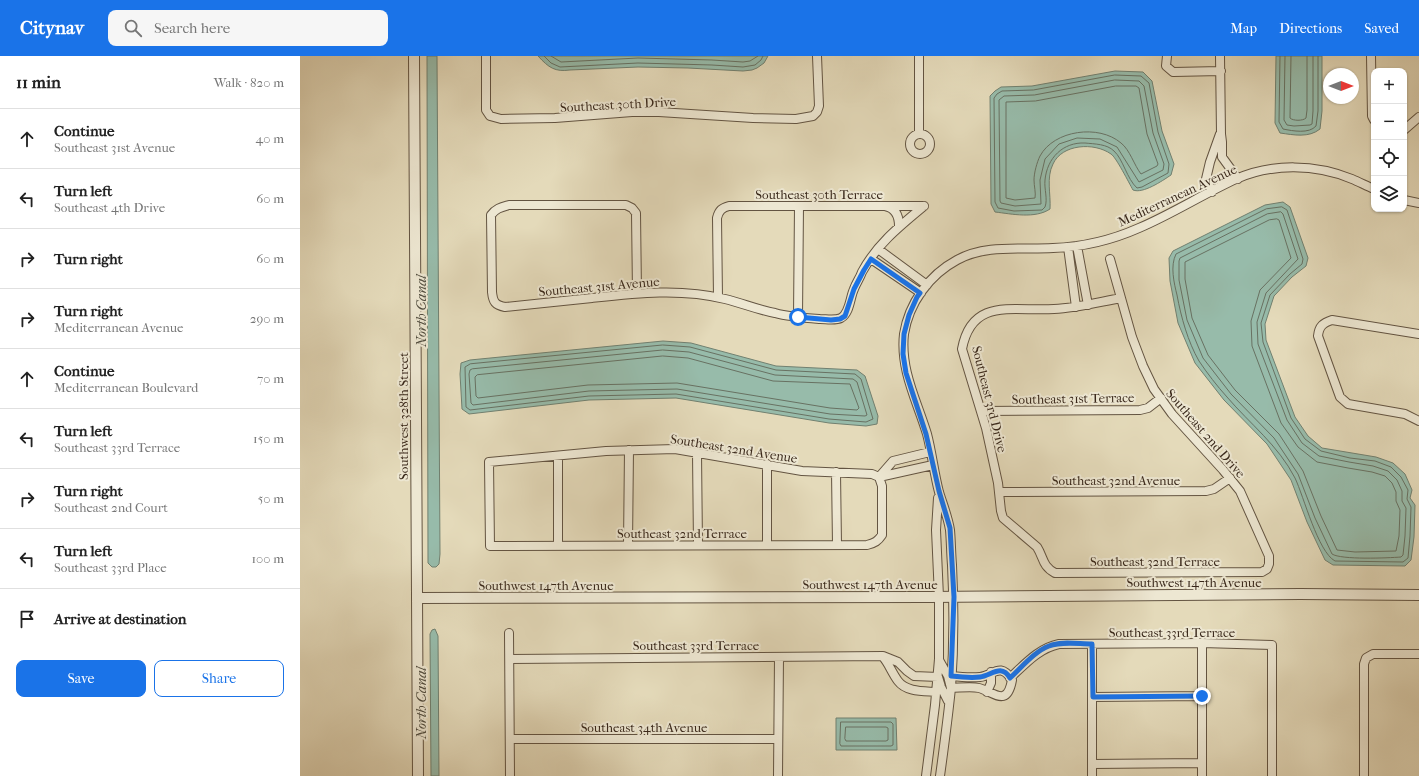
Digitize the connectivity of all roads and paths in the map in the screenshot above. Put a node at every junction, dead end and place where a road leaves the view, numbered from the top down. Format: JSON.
{"nodes":[{"id":1,"x":414,"y":56,"type":"edge"},
{"id":2,"x":486,"y":56,"type":"edge"},
{"id":3,"x":817,"y":56,"type":"edge"},
{"id":4,"x":919,"y":56,"type":"edge"},
{"id":5,"x":1167,"y":56,"type":"edge"},
{"id":6,"x":1220,"y":56,"type":"edge"},
{"id":7,"x":1371,"y":56,"type":"edge"},
{"id":8,"x":1220,"y":71,"type":"junction"},
{"id":9,"x":1373,"y":104,"type":"edge"},
{"id":10,"x":1419,"y":117,"type":"edge"},
{"id":11,"x":1407,"y":128,"type":"edge"},
{"id":12,"x":919,"y":134,"type":"dead end"},
{"id":13,"x":1221,"y":134,"type":"junction"},
{"id":14,"x":1212,"y":156,"type":"junction"},
{"id":15,"x":1222,"y":157,"type":"junction"},
{"id":16,"x":1238,"y":179,"type":"junction"},
{"id":17,"x":1371,"y":188,"type":"edge"},
{"id":18,"x":1212,"y":192,"type":"junction"},
{"id":19,"x":1407,"y":201,"type":"edge"},
{"id":20,"x":1419,"y":203,"type":"edge"},
{"id":21,"x":799,"y":206,"type":"junction"},
{"id":22,"x":885,"y":206,"type":"junction"},
{"id":23,"x":899,"y":226,"type":"junction"},
{"id":24,"x":1077,"y":246,"type":"junction"},
{"id":25,"x":1068,"y":247,"type":"junction"},
{"id":26,"x":878,"y":249,"type":"junction"},
{"id":27,"x":871,"y":259,"type":"junction"},
{"id":28,"x":1110,"y":259,"type":"dead end"},
{"id":29,"x":927,"y":285,"type":"junction"},
{"id":30,"x":1084,"y":286,"type":"junction"},
{"id":31,"x":1074,"y":287,"type":"junction"},
{"id":32,"x":637,"y":293,"type":"junction"},
{"id":33,"x":920,"y":293,"type":"junction"},
{"id":34,"x":718,"y":297,"type":"junction"},
{"id":35,"x":1121,"y":298,"type":"junction"},
{"id":36,"x":1088,"y":304,"type":"junction"},
{"id":37,"x":1076,"y":307,"type":"junction"},
{"id":38,"x":798,"y":317,"type":"junction"},
{"id":39,"x":1419,"y":334,"type":"edge"},
{"id":40,"x":1160,"y":398,"type":"junction"},
{"id":41,"x":981,"y":411,"type":"junction"},
{"id":42,"x":1419,"y":420,"type":"edge"},
{"id":43,"x":628,"y":450,"type":"junction"},
{"id":44,"x":930,"y":452,"type":"junction"},
{"id":45,"x":697,"y":453,"type":"junction"},
{"id":46,"x":558,"y":456,"type":"junction"},
{"id":47,"x":767,"y":464,"type":"junction"},
{"id":48,"x":933,"y":465,"type":"junction"},
{"id":49,"x":836,"y":472,"type":"junction"},
{"id":50,"x":879,"y":477,"type":"junction"},
{"id":51,"x":1230,"y":478,"type":"junction"},
{"id":52,"x":939,"y":491,"type":"junction"},
{"id":53,"x":999,"y":492,"type":"junction"},
{"id":54,"x":558,"y":545,"type":"junction"},
{"id":55,"x":628,"y":545,"type":"junction"},
{"id":56,"x":698,"y":545,"type":"junction"},
{"id":57,"x":767,"y":545,"type":"junction"},
{"id":58,"x":837,"y":545,"type":"junction"},
{"id":59,"x":490,"y":546,"type":"joint"},
{"id":60,"x":1049,"y":570,"type":"joint"},
{"id":61,"x":1262,"y":572,"type":"joint"},
{"id":62,"x":1419,"y":595,"type":"edge"},
{"id":63,"x":939,"y":597,"type":"junction"},
{"id":64,"x":954,"y":597,"type":"junction"},
{"id":65,"x":417,"y":598,"type":"junction"},
{"id":66,"x":510,"y":634,"type":"dead end"},
{"id":67,"x":1092,"y":644,"type":"junction"},
{"id":68,"x":1202,"y":644,"type":"junction"},
{"id":69,"x":1419,"y":654,"type":"edge"},
{"id":70,"x":883,"y":656,"type":"junction"},
{"id":71,"x":779,"y":657,"type":"junction"},
{"id":72,"x":510,"y":659,"type":"junction"},
{"id":73,"x":939,"y":659,"type":"junction"},
{"id":74,"x":991,"y":672,"type":"junction"},
{"id":75,"x":951,"y":676,"type":"junction"},
{"id":76,"x":938,"y":677,"type":"junction"},
{"id":77,"x":1010,"y":678,"type":"junction"},
{"id":78,"x":950,"y":688,"type":"junction"},
{"id":79,"x":936,"y":692,"type":"junction"},
{"id":80,"x":987,"y":692,"type":"junction"},
{"id":81,"x":1202,"y":696,"type":"junction"},
{"id":82,"x":1093,"y":697,"type":"junction"},
{"id":83,"x":949,"y":702,"type":"junction"},
{"id":84,"x":510,"y":739,"type":"junction"},
{"id":85,"x":778,"y":739,"type":"junction"},
{"id":86,"x":1202,"y":763,"type":"junction"},
{"id":87,"x":1092,"y":764,"type":"junction"},
{"id":88,"x":418,"y":776,"type":"edge"},
{"id":89,"x":510,"y":776,"type":"edge"},
{"id":90,"x":778,"y":776,"type":"edge"},
{"id":91,"x":926,"y":776,"type":"edge"},
{"id":92,"x":940,"y":776,"type":"edge"},
{"id":93,"x":1092,"y":776,"type":"edge"},
{"id":94,"x":1202,"y":776,"type":"edge"},
{"id":95,"x":1272,"y":776,"type":"edge"},
{"id":96,"x":1364,"y":776,"type":"edge"}],
"edges":[{"from":1,"to":65,"type":"street","name":"Southwest 328th Street"},
{"from":2,"to":3,"type":"street","name":"Southeast 30th Drive"},
{"from":4,"to":12,"type":"street"},
{"from":5,"to":8,"type":"street"},
{"from":6,"to":8,"type":"street"},
{"from":7,"to":9,"type":"street"},
{"from":8,"to":13,"type":"street"},
{"from":10,"to":11,"type":"street"},
{"from":13,"to":14,"type":"street"},
{"from":13,"to":15,"type":"street"},
{"from":14,"to":15,"type":"street"},
{"from":14,"to":18,"type":"street"},
{"from":15,"to":16,"type":"street"},
{"from":16,"to":17,"type":"street","name":"Mediterranean Avenue"},
{"from":16,"to":18,"type":"street","name":"Mediterranean Avenue"},
{"from":18,"to":24,"type":"street","name":"Mediterranean Avenue"},
{"from":19,"to":20,"type":"street"},
{"from":21,"to":22,"type":"street","name":"Southeast 30th Terrace"},
{"from":21,"to":34,"type":"street","name":"Southeast 30th Terrace"},
{"from":21,"to":38,"type":"street"},
{"from":22,"to":23,"type":"street"},
{"from":22,"to":23,"type":"street","name":"Southeast 30th Terrace"},
{"from":23,"to":26,"type":"street"},
{"from":24,"to":25,"type":"street","name":"Mediterranean Avenue"},
{"from":24,"to":30,"type":"street"},
{"from":25,"to":29,"type":"street","name":"Mediterranean Avenue"},
{"from":25,"to":31,"type":"street"},
{"from":26,"to":27,"type":"street"},
{"from":26,"to":29,"type":"street"},
{"from":27,"to":33,"type":"street"},
{"from":27,"to":38,"type":"street","name":"Southeast 31st Avenue"},
{"from":28,"to":35,"type":"street","name":"Southeast 2nd Drive"},
{"from":29,"to":33,"type":"street","name":"Mediterranean Avenue"},
{"from":30,"to":31,"type":"street"},
{"from":30,"to":36,"type":"street"},
{"from":31,"to":37,"type":"street"},
{"from":32,"to":32,"type":"street","name":"Southeast 31st Avenue"},
{"from":32,"to":34,"type":"street","name":"Southeast 31st Avenue"},
{"from":33,"to":44,"type":"street","name":"Mediterranean Avenue"},
{"from":34,"to":38,"type":"street","name":"Southeast 31st Avenue"},
{"from":35,"to":36,"type":"street","name":"Southeast 3rd Drive"},
{"from":35,"to":40,"type":"street","name":"Southeast 2nd Drive"},
{"from":36,"to":37,"type":"street","name":"Southeast 3rd Drive"},
{"from":37,"to":41,"type":"street","name":"Southeast 3rd Drive"},
{"from":39,"to":42,"type":"street"},
{"from":40,"to":41,"type":"street","name":"Southeast 31st Terrace"},
{"from":40,"to":51,"type":"street","name":"Southeast 2nd Drive"},
{"from":41,"to":53,"type":"street","name":"Southeast 3rd Drive"},
{"from":43,"to":45,"type":"street","name":"Southeast 32nd Avenue"},
{"from":43,"to":46,"type":"street","name":"Southeast 32nd Avenue"},
{"from":43,"to":55,"type":"street"},
{"from":44,"to":48,"type":"street","name":"Mediterranean Avenue"},
{"from":44,"to":50,"type":"street"},
{"from":45,"to":47,"type":"street","name":"Southeast 32nd Avenue"},
{"from":45,"to":56,"type":"street"},
{"from":46,"to":54,"type":"street"},
{"from":46,"to":59,"type":"street","name":"Southeast 32nd Avenue"},
{"from":47,"to":49,"type":"street","name":"Southeast 32nd Avenue"},
{"from":47,"to":57,"type":"street"},
{"from":48,"to":50,"type":"street","name":"Southeast 32nd Avenue"},
{"from":48,"to":52,"type":"street","name":"Mediterranean Avenue"},
{"from":49,"to":50,"type":"street","name":"Southeast 32nd Avenue"},
{"from":49,"to":58,"type":"street"},
{"from":50,"to":58,"type":"street","name":"Southeast 32nd Terrace"},
{"from":51,"to":53,"type":"street","name":"Southeast 32nd Avenue"},
{"from":51,"to":61,"type":"street","name":"Southeast 2nd Drive"},
{"from":52,"to":63,"type":"street","name":"Mediterranean Avenue"},
{"from":52,"to":64,"type":"street","name":"Mediterranean Avenue"},
{"from":53,"to":60,"type":"street","name":"Southeast 3rd Drive"},
{"from":54,"to":55,"type":"street","name":"Southeast 32nd Terrace"},
{"from":54,"to":59,"type":"street","name":"Southeast 32nd Terrace"},
{"from":55,"to":56,"type":"street","name":"Southeast 32nd Terrace"},
{"from":56,"to":57,"type":"street","name":"Southeast 32nd Terrace"},
{"from":57,"to":58,"type":"street","name":"Southeast 32nd Terrace"},
{"from":60,"to":61,"type":"street","name":"Southeast 32nd Terrace"},
{"from":62,"to":64,"type":"street","name":"Southwest 147th Avenue"},
{"from":63,"to":64,"type":"street","name":"Southwest 147th Avenue"},
{"from":63,"to":65,"type":"street","name":"Southwest 147th Avenue"},
{"from":63,"to":73,"type":"street","name":"Mediterranean Avenue"},
{"from":64,"to":75,"type":"street","name":"Mediterranean Avenue"},
{"from":65,"to":88,"type":"street","name":"Southwest 328th Street"},
{"from":66,"to":72,"type":"street"},
{"from":67,"to":68,"type":"street","name":"Southeast 33rd Terrace"},
{"from":67,"to":77,"type":"street","name":"Southeast 33rd Terrace"},
{"from":67,"to":82,"type":"street"},
{"from":68,"to":81,"type":"street"},
{"from":68,"to":95,"type":"street","name":"Southeast 33rd Terrace"},
{"from":69,"to":96,"type":"street"},
{"from":70,"to":71,"type":"street","name":"Southeast 33rd Terrace"},
{"from":70,"to":76,"type":"street","name":"Southeast 33rd Terrace"},
{"from":70,"to":79,"type":"street"},
{"from":71,"to":72,"type":"street","name":"Southeast 33rd Terrace"},
{"from":71,"to":85,"type":"street"},
{"from":72,"to":84,"type":"street"},
{"from":73,"to":76,"type":"street","name":"Mediterranean Avenue"},
{"from":73,"to":78,"type":"street"},
{"from":74,"to":75,"type":"street"},
{"from":74,"to":77,"type":"street"},
{"from":74,"to":80,"type":"street"},
{"from":75,"to":78,"type":"street","name":"Mediterranean Avenue"},
{"from":76,"to":79,"type":"street","name":"Mediterranean Avenue"},
{"from":76,"to":83,"type":"street"},
{"from":77,"to":80,"type":"street"},
{"from":78,"to":80,"type":"street"},
{"from":78,"to":83,"type":"street","name":"Mediterranean Avenue"},
{"from":79,"to":91,"type":"street","name":"Mediterranean Avenue"},
{"from":81,"to":82,"type":"street"},
{"from":81,"to":86,"type":"street"},
{"from":82,"to":87,"type":"street"},
{"from":83,"to":92,"type":"street","name":"Mediterranean Avenue"},
{"from":84,"to":85,"type":"street","name":"Southeast 34th Avenue"},
{"from":84,"to":89,"type":"street"},
{"from":85,"to":90,"type":"street"},
{"from":86,"to":87,"type":"street"},
{"from":86,"to":94,"type":"street"},
{"from":87,"to":93,"type":"street"}]}
